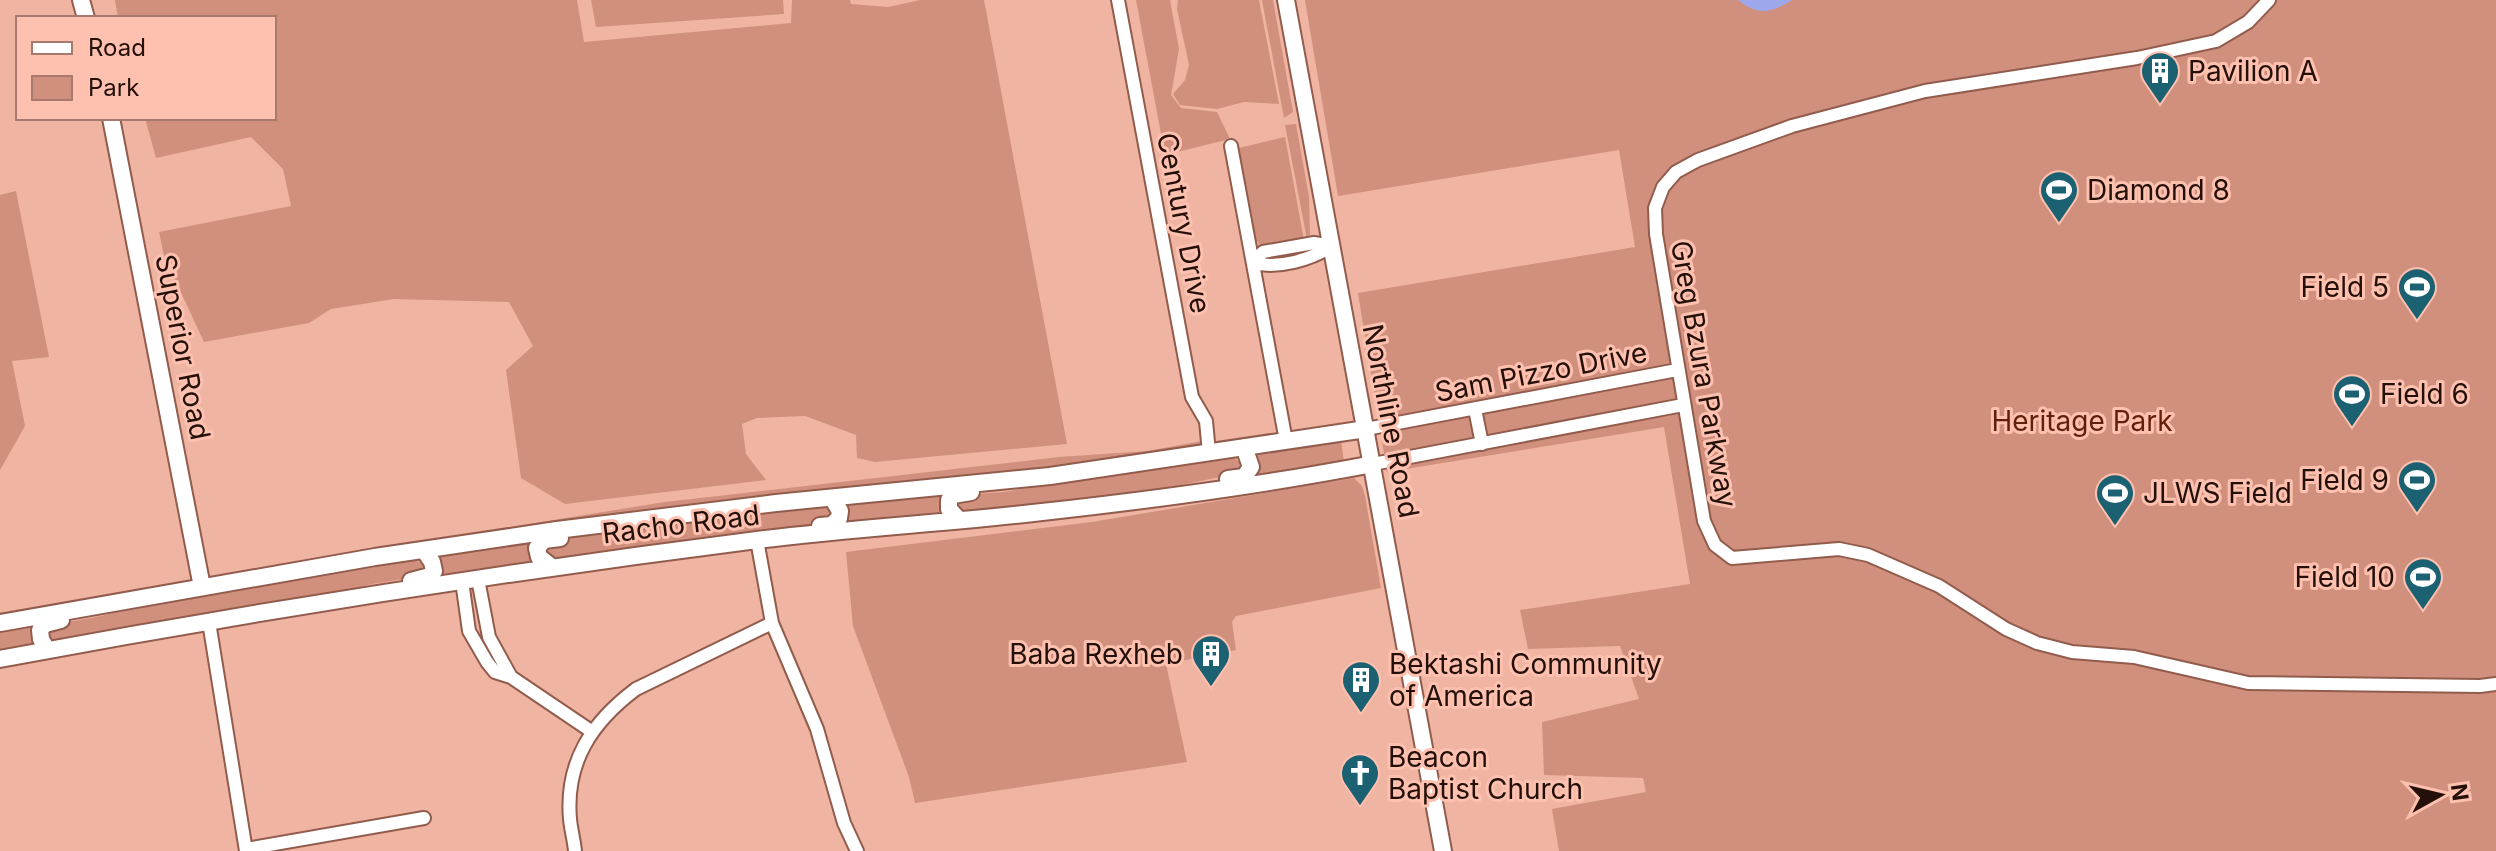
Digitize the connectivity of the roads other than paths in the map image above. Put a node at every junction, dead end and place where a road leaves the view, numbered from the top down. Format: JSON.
{"nodes":[{"id":1,"x":1118,"y":0,"type":"edge"},
{"id":2,"x":1286,"y":0,"type":"edge"},
{"id":3,"x":2269,"y":0,"type":"edge"},
{"id":4,"x":111,"y":120,"type":"edge"},
{"id":5,"x":1231,"y":146,"type":"dead end"},
{"id":6,"x":1332,"y":246,"type":"junction"},
{"id":7,"x":1253,"y":263,"type":"junction"},
{"id":8,"x":1677,"y":370,"type":"junction"},
{"id":9,"x":1683,"y":405,"type":"junction"},
{"id":10,"x":1475,"y":409,"type":"junction"},
{"id":11,"x":1366,"y":429,"type":"junction"},
{"id":12,"x":1286,"y":441,"type":"junction"},
{"id":13,"x":1482,"y":444,"type":"junction"},
{"id":14,"x":1244,"y":447,"type":"junction"},
{"id":15,"x":1209,"y":453,"type":"junction"},
{"id":16,"x":1373,"y":464,"type":"junction"},
{"id":17,"x":1050,"y":476,"type":"junction"},
{"id":18,"x":832,"y":498,"type":"junction"},
{"id":19,"x":1133,"y":500,"type":"junction"},
{"id":20,"x":652,"y":517,"type":"junction"},
{"id":21,"x":959,"y":520,"type":"junction"},
{"id":22,"x":757,"y":540,"type":"junction"},
{"id":23,"x":728,"y":544,"type":"junction"},
{"id":24,"x":424,"y":550,"type":"junction"},
{"id":25,"x":552,"y":567,"type":"junction"},
{"id":26,"x":470,"y":580,"type":"junction"},
{"id":27,"x":202,"y":587,"type":"junction"},
{"id":28,"x":159,"y":594,"type":"junction"},
{"id":29,"x":329,"y":603,"type":"junction"},
{"id":30,"x":209,"y":622,"type":"junction"},
{"id":31,"x":0,"y":623,"type":"edge"},
{"id":32,"x":772,"y":623,"type":"junction"},
{"id":33,"x":489,"y":637,"type":"junction"},
{"id":34,"x":475,"y":645,"type":"junction"},
{"id":35,"x":47,"y":650,"type":"junction"},
{"id":36,"x":0,"y":659,"type":"edge"},
{"id":37,"x":511,"y":677,"type":"junction"},
{"id":38,"x":2496,"y":684,"type":"edge"},
{"id":39,"x":591,"y":731,"type":"junction"},
{"id":40,"x":424,"y":818,"type":"dead end"},
{"id":41,"x":246,"y":850,"type":"edge"},
{"id":42,"x":575,"y":851,"type":"edge"},
{"id":43,"x":857,"y":851,"type":"edge"},
{"id":44,"x":1443,"y":851,"type":"edge"}],
"edges":[{"from":1,"to":15,"type":"street","name":"Century Drive"},
{"from":2,"to":6,"type":"street","name":"Northline Road"},
{"from":3,"to":8,"type":"street","name":"Greg Bzura Parkway"},
{"from":4,"to":27,"type":"street","name":"Superior Road"},
{"from":5,"to":7,"type":"street"},
{"from":6,"to":7,"type":"street"},
{"from":6,"to":11,"type":"street","name":"Northline Road"},
{"from":7,"to":12,"type":"street"},
{"from":8,"to":9,"type":"street","name":"Greg Bzura Parkway"},
{"from":8,"to":10,"type":"street","name":"Sam Pizzo Drive"},
{"from":9,"to":13,"type":"street"},
{"from":9,"to":38,"type":"street","name":"Greg Bzura Parkway"},
{"from":10,"to":11,"type":"street","name":"Sam Pizzo Drive"},
{"from":10,"to":13,"type":"street"},
{"from":11,"to":12,"type":"street","name":"Racho Road"},
{"from":11,"to":16,"type":"street","name":"Northline Road"},
{"from":12,"to":14,"type":"street","name":"Racho Road"},
{"from":13,"to":16,"type":"street"},
{"from":14,"to":15,"type":"street","name":"Racho Road"},
{"from":14,"to":19,"type":"street"},
{"from":15,"to":17,"type":"street","name":"Racho Road"},
{"from":16,"to":19,"type":"street","name":"Racho Road"},
{"from":16,"to":44,"type":"street","name":"Northline Road"},
{"from":17,"to":18,"type":"street","name":"Racho Road"},
{"from":17,"to":21,"type":"street"},
{"from":18,"to":20,"type":"street","name":"Racho Road"},
{"from":18,"to":23,"type":"street"},
{"from":19,"to":21,"type":"street","name":"Racho Road"},
{"from":20,"to":24,"type":"street","name":"Racho Road"},
{"from":20,"to":25,"type":"street"},
{"from":21,"to":22,"type":"street","name":"Racho Road"},
{"from":22,"to":23,"type":"street","name":"Racho Road"},
{"from":22,"to":32,"type":"street"},
{"from":23,"to":25,"type":"street","name":"Racho Road"},
{"from":24,"to":27,"type":"street","name":"Racho Road"},
{"from":24,"to":29,"type":"street"},
{"from":25,"to":26,"type":"street","name":"Racho Road"},
{"from":26,"to":29,"type":"street","name":"Racho Road"},
{"from":26,"to":33,"type":"street"},
{"from":26,"to":34,"type":"street"},
{"from":27,"to":28,"type":"street","name":"Racho Road"},
{"from":28,"to":31,"type":"street","name":"Racho Road"},
{"from":28,"to":35,"type":"street"},
{"from":29,"to":30,"type":"street","name":"Racho Road"},
{"from":30,"to":35,"type":"street","name":"Racho Road"},
{"from":30,"to":41,"type":"street"},
{"from":32,"to":39,"type":"street"},
{"from":32,"to":43,"type":"street"},
{"from":33,"to":34,"type":"street"},
{"from":33,"to":37,"type":"street"},
{"from":34,"to":37,"type":"street"},
{"from":35,"to":36,"type":"street","name":"Racho Road"},
{"from":37,"to":39,"type":"street"},
{"from":39,"to":42,"type":"street"},
{"from":40,"to":41,"type":"street"}]}
